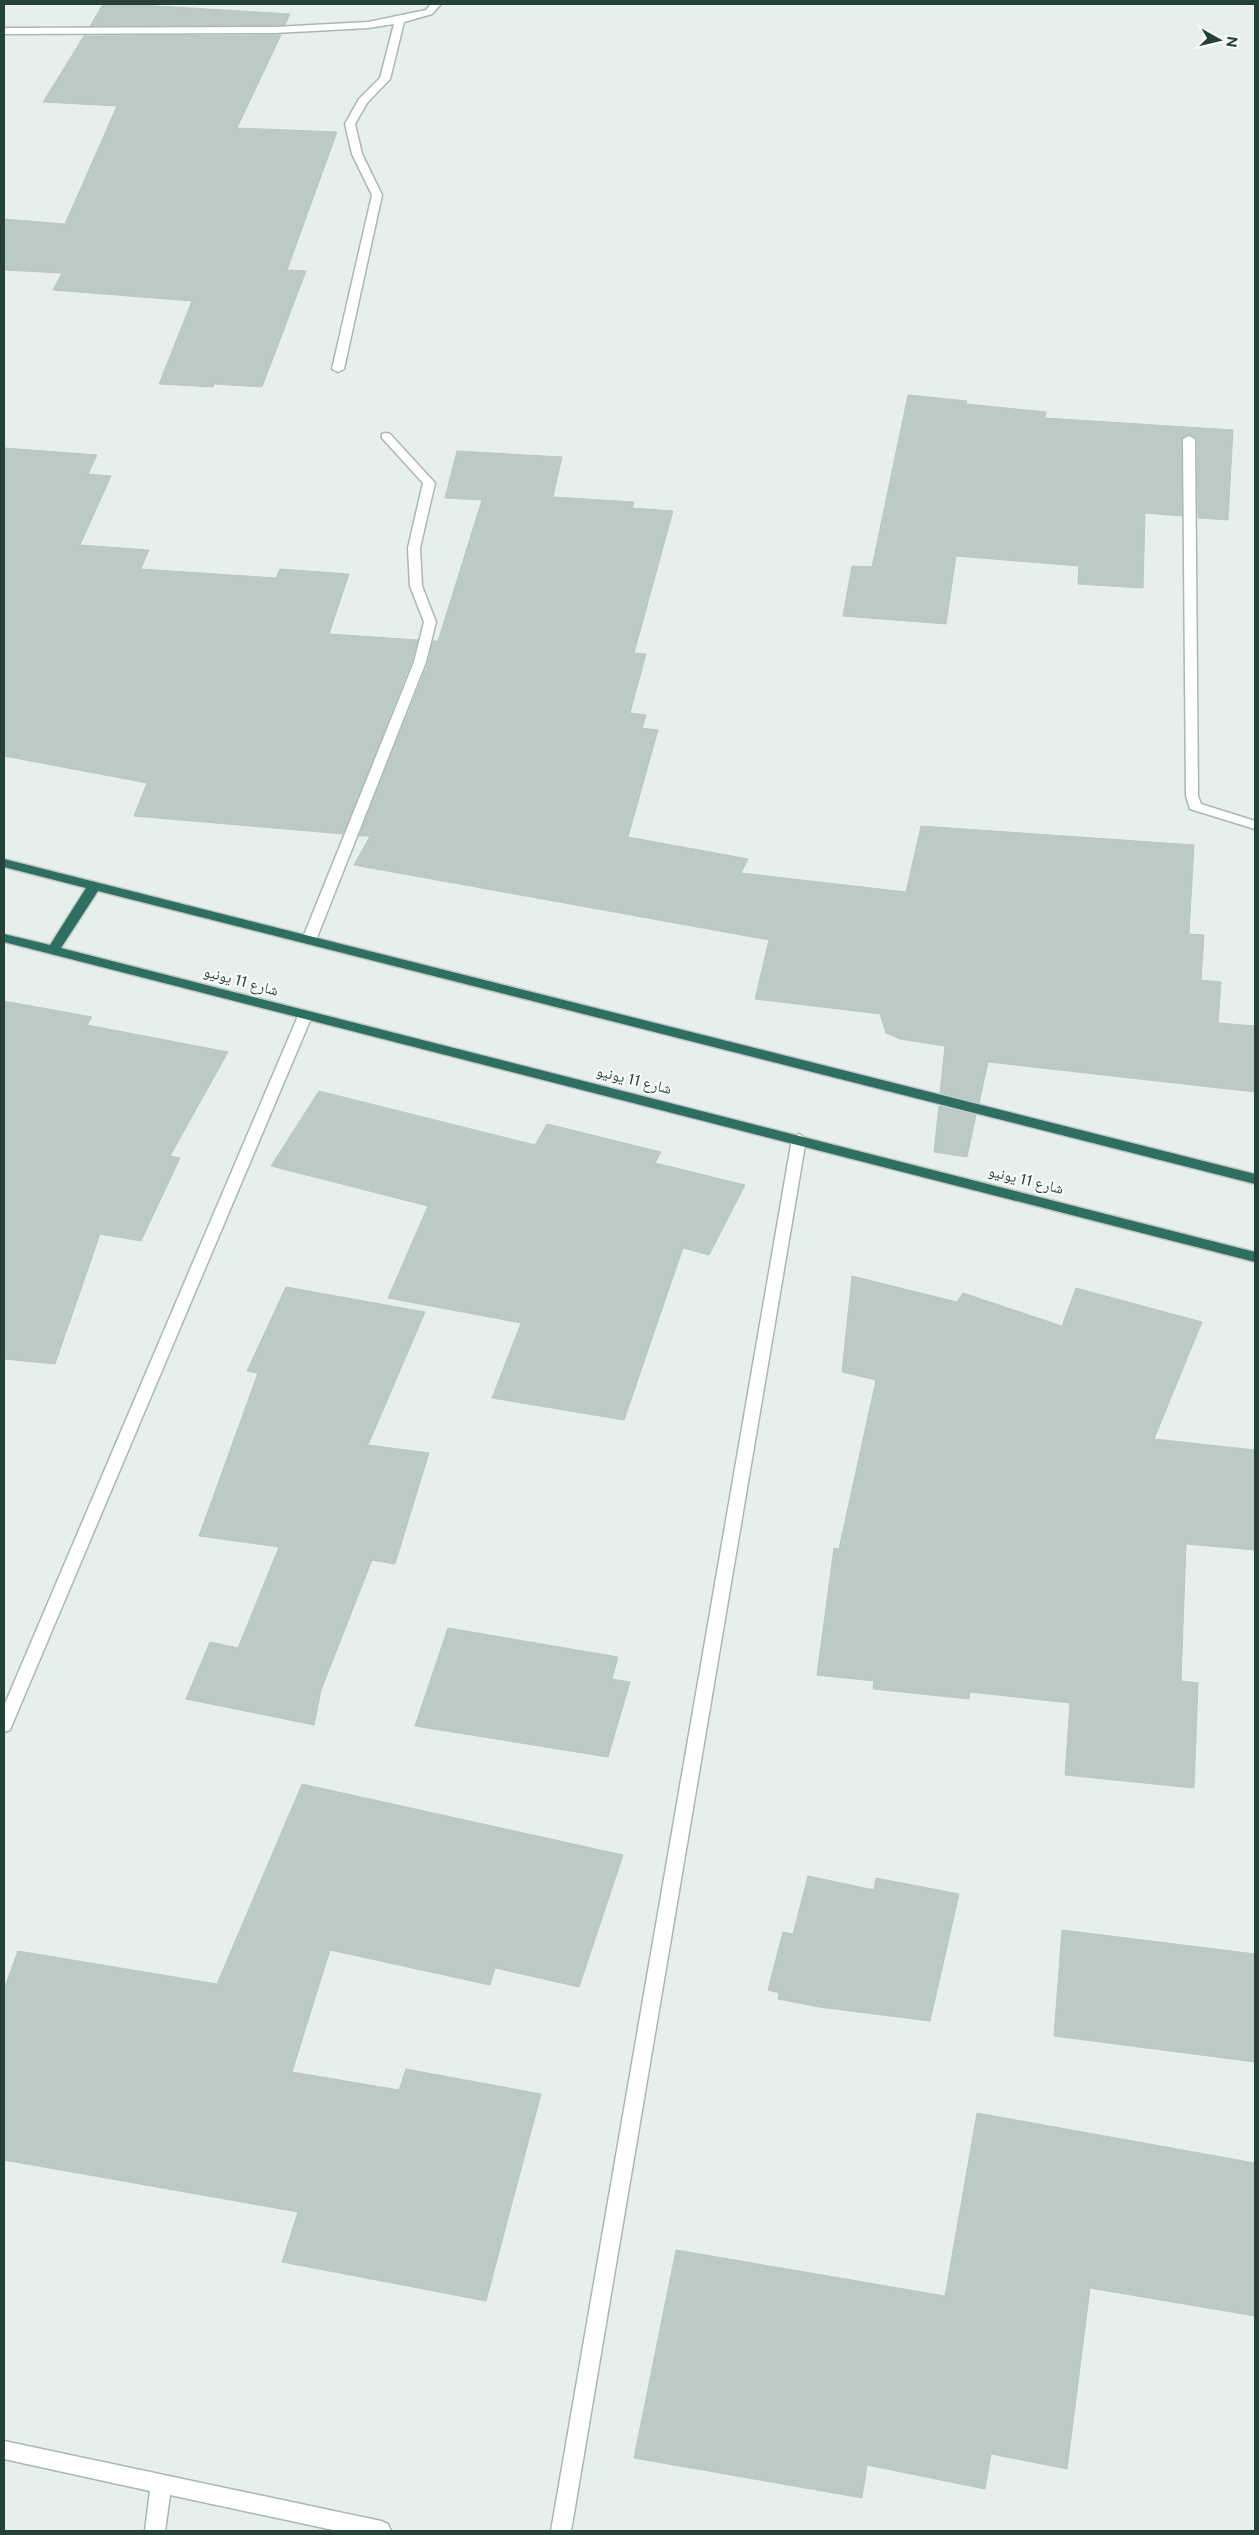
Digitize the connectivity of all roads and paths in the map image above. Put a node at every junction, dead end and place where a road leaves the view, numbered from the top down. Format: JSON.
{"nodes":[{"id":1,"x":436,"y":4,"type":"edge"},
{"id":2,"x":400,"y":20,"type":"junction"},
{"id":3,"x":4,"y":31,"type":"edge"},
{"id":4,"x":338,"y":369,"type":"dead end"},
{"id":5,"x":386,"y":436,"type":"dead end"},
{"id":6,"x":1189,"y":439,"type":"dead end"},
{"id":7,"x":1255,"y":825,"type":"edge"},
{"id":8,"x":4,"y":863,"type":"edge"},
{"id":9,"x":94,"y":886,"type":"junction"},
{"id":10,"x":4,"y":938,"type":"edge"},
{"id":11,"x":309,"y":940,"type":"junction"},
{"id":12,"x":54,"y":950,"type":"junction"},
{"id":13,"x":305,"y":1016,"type":"junction"},
{"id":14,"x":799,"y":1139,"type":"junction"},
{"id":15,"x":1255,"y":1179,"type":"edge"},
{"id":16,"x":1255,"y":1257,"type":"edge"},
{"id":17,"x":4,"y":1725,"type":"edge"},
{"id":18,"x":4,"y":2450,"type":"edge"},
{"id":19,"x":161,"y":2483,"type":"junction"},
{"id":20,"x":155,"y":2531,"type":"edge"},
{"id":21,"x":381,"y":2531,"type":"edge"},
{"id":22,"x":561,"y":2531,"type":"edge"}],
"edges":[{"from":1,"to":2,"type":"street"},
{"from":2,"to":3,"type":"street"},
{"from":2,"to":4,"type":"street"},
{"from":5,"to":11,"type":"street"},
{"from":6,"to":7,"type":"street"},
{"from":8,"to":9,"type":"highway"},
{"from":9,"to":11,"type":"highway"},
{"from":9,"to":12,"type":"highway"},
{"from":10,"to":12,"type":"highway","name":"شارع 11 يونيو"},
{"from":11,"to":15,"type":"highway"},
{"from":12,"to":13,"type":"highway","name":"شارع 11 يونيو"},
{"from":13,"to":14,"type":"highway","name":"شارع 11 يونيو"},
{"from":13,"to":17,"type":"street"},
{"from":14,"to":16,"type":"highway","name":"شارع 11 يونيو"},
{"from":14,"to":22,"type":"street"},
{"from":18,"to":19,"type":"street"},
{"from":19,"to":20,"type":"street"},
{"from":19,"to":21,"type":"street"}]}
